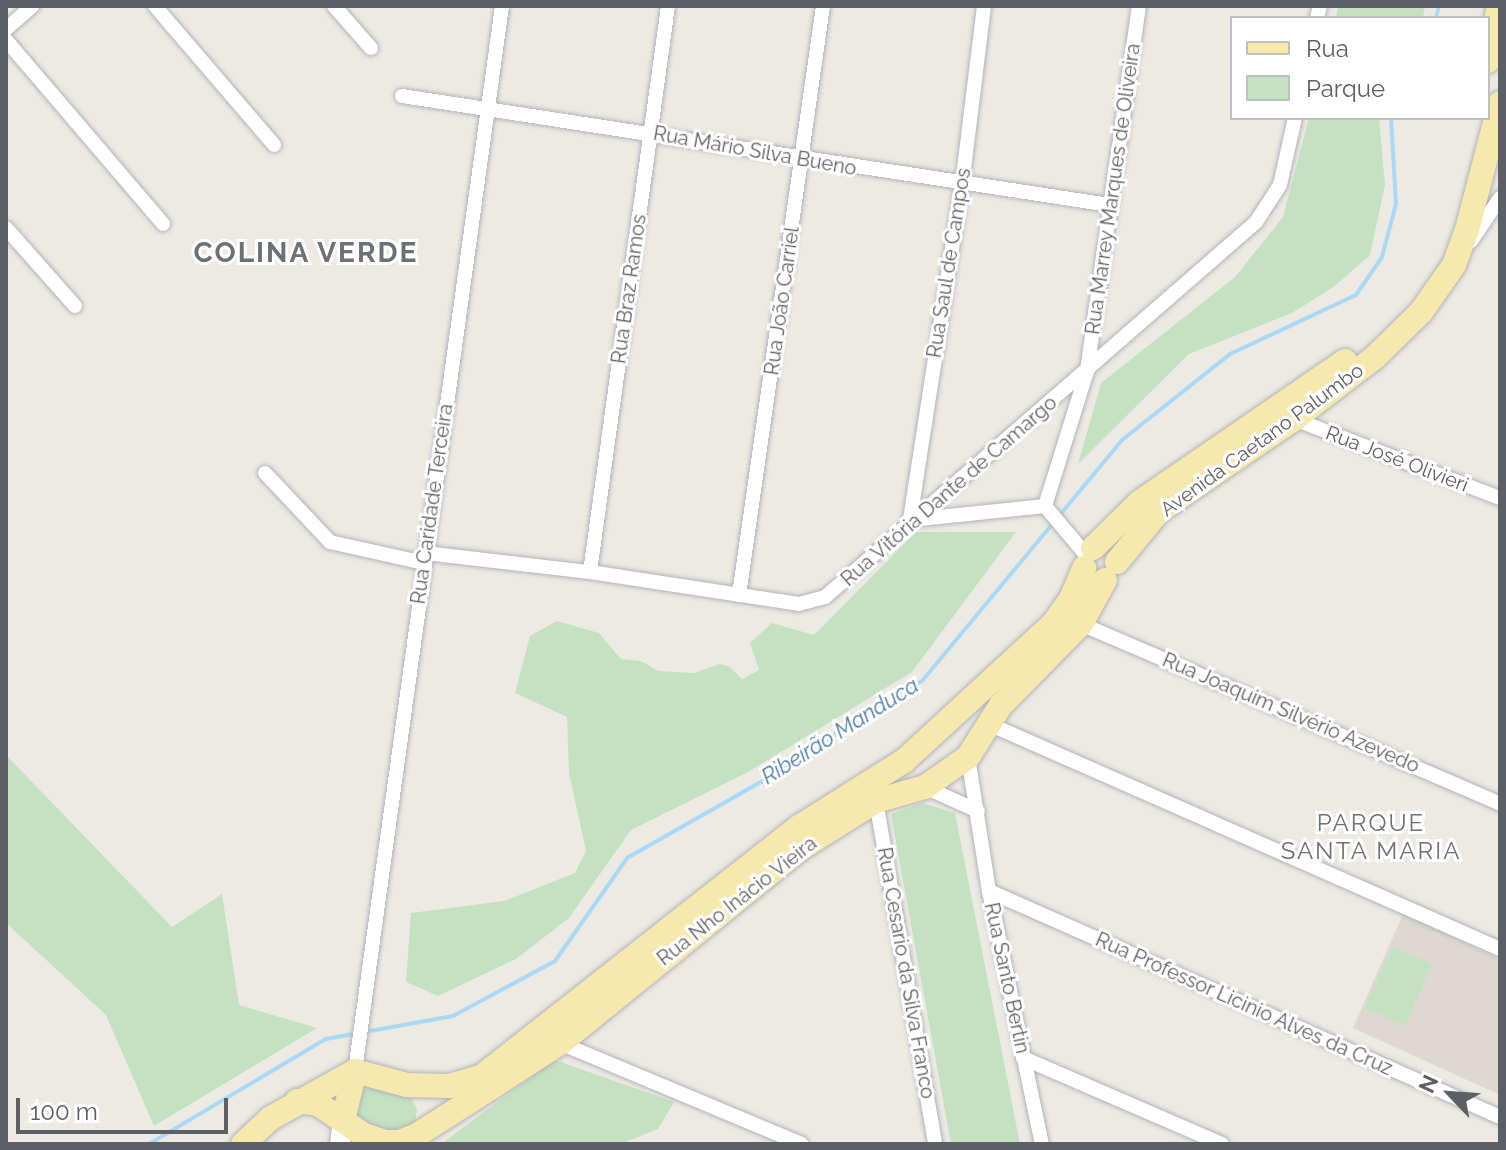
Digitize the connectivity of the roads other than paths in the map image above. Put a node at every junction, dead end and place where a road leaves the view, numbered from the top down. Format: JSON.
{"nodes":[{"id":1,"x":32,"y":6,"type":"edge"},
{"id":2,"x":155,"y":6,"type":"edge"},
{"id":3,"x":334,"y":6,"type":"edge"},
{"id":4,"x":502,"y":6,"type":"edge"},
{"id":5,"x":668,"y":6,"type":"edge"},
{"id":6,"x":823,"y":6,"type":"edge"},
{"id":7,"x":984,"y":6,"type":"edge"},
{"id":8,"x":1139,"y":6,"type":"edge"},
{"id":9,"x":1499,"y":6,"type":"edge"},
{"id":10,"x":6,"y":29,"type":"edge"},
{"id":11,"x":6,"y":40,"type":"edge"},
{"id":12,"x":371,"y":48,"type":"dead end"},
{"id":13,"x":1490,"y":51,"type":"edge"},
{"id":14,"x":402,"y":96,"type":"dead end"},
{"id":15,"x":1500,"y":103,"type":"edge"},
{"id":16,"x":488,"y":109,"type":"junction"},
{"id":17,"x":1295,"y":120,"type":"edge"},
{"id":18,"x":1478,"y":120,"type":"edge"},
{"id":19,"x":651,"y":133,"type":"junction"},
{"id":20,"x":274,"y":145,"type":"dead end"},
{"id":21,"x":803,"y":160,"type":"junction"},
{"id":22,"x":962,"y":184,"type":"junction"},
{"id":23,"x":1500,"y":200,"type":"edge"},
{"id":24,"x":1109,"y":205,"type":"junction"},
{"id":25,"x":163,"y":224,"type":"dead end"},
{"id":26,"x":6,"y":228,"type":"edge"},
{"id":27,"x":1454,"y":265,"type":"junction"},
{"id":28,"x":75,"y":306,"type":"dead end"},
{"id":29,"x":1087,"y":371,"type":"junction"},
{"id":30,"x":1294,"y":419,"type":"junction"},
{"id":31,"x":265,"y":473,"type":"dead end"},
{"id":32,"x":1500,"y":498,"type":"edge"},
{"id":33,"x":1048,"y":510,"type":"junction"},
{"id":34,"x":910,"y":520,"type":"junction"},
{"id":35,"x":424,"y":558,"type":"junction"},
{"id":36,"x":1093,"y":559,"type":"junction"},
{"id":37,"x":590,"y":572,"type":"junction"},
{"id":38,"x":739,"y":595,"type":"junction"},
{"id":39,"x":1081,"y":624,"type":"junction"},
{"id":40,"x":989,"y":724,"type":"junction"},
{"id":41,"x":968,"y":757,"type":"junction"},
{"id":42,"x":904,"y":761,"type":"junction"},
{"id":43,"x":925,"y":787,"type":"junction"},
{"id":44,"x":876,"y":801,"type":"junction"},
{"id":45,"x":1500,"y":804,"type":"edge"},
{"id":46,"x":978,"y":811,"type":"junction"},
{"id":47,"x":989,"y":891,"type":"junction"},
{"id":48,"x":1500,"y":949,"type":"edge"},
{"id":49,"x":560,"y":1043,"type":"junction"},
{"id":50,"x":1023,"y":1058,"type":"junction"},
{"id":51,"x":356,"y":1060,"type":"junction"},
{"id":52,"x":486,"y":1082,"type":"junction"},
{"id":53,"x":407,"y":1085,"type":"junction"},
{"id":54,"x":297,"y":1101,"type":"junction"},
{"id":55,"x":1500,"y":1117,"type":"edge"},
{"id":56,"x":342,"y":1132,"type":"edge"},
{"id":57,"x":412,"y":1140,"type":"edge"},
{"id":58,"x":243,"y":1144,"type":"edge"},
{"id":59,"x":802,"y":1144,"type":"edge"},
{"id":60,"x":935,"y":1144,"type":"edge"},
{"id":61,"x":1042,"y":1144,"type":"edge"},
{"id":62,"x":1222,"y":1144,"type":"edge"}],
"edges":[{"from":1,"to":10,"type":"street"},
{"from":2,"to":20,"type":"street"},
{"from":3,"to":12,"type":"street"},
{"from":4,"to":16,"type":"street","name":"Rua Caridade Terceira"},
{"from":5,"to":19,"type":"street","name":"Rua Braz Ramos"},
{"from":6,"to":21,"type":"street","name":"Rua João Carriel"},
{"from":7,"to":22,"type":"street","name":"Rua Saul de Campos"},
{"from":8,"to":24,"type":"street","name":"Rua Marrey Marques de Oliveira"},
{"from":9,"to":13,"type":"main road"},
{"from":11,"to":25,"type":"street"},
{"from":14,"to":16,"type":"street","name":"Rua Mário Silva Bueno"},
{"from":15,"to":27,"type":"main road","name":"Avenida Caetano Palumbo"},
{"from":16,"to":19,"type":"street","name":"Rua Mário Silva Bueno"},
{"from":16,"to":35,"type":"street","name":"Rua Caridade Terceira"},
{"from":17,"to":29,"type":"street","name":"Rua Vitória Dante de Camargo"},
{"from":18,"to":36,"type":"main road","name":"Avenida Caetano Palumbo"},
{"from":19,"to":21,"type":"street","name":"Rua Mário Silva Bueno"},
{"from":19,"to":37,"type":"street","name":"Rua Braz Ramos"},
{"from":21,"to":22,"type":"street","name":"Rua Mário Silva Bueno"},
{"from":21,"to":38,"type":"street","name":"Rua João Carriel"},
{"from":22,"to":24,"type":"street","name":"Rua Mário Silva Bueno"},
{"from":22,"to":34,"type":"street","name":"Rua Saul de Campos"},
{"from":23,"to":27,"type":"street"},
{"from":24,"to":29,"type":"street","name":"Rua Marrey Marques de Oliveira"},
{"from":26,"to":28,"type":"street"},
{"from":27,"to":30,"type":"main road","name":"Avenida Caetano Palumbo"},
{"from":29,"to":33,"type":"street","name":"Rua Marrey Marques de Oliveira"},
{"from":29,"to":34,"type":"street","name":"Rua Vitória Dante de Camargo"},
{"from":30,"to":32,"type":"street","name":"Rua José Olivieri"},
{"from":30,"to":36,"type":"main road","name":"Avenida Caetano Palumbo"},
{"from":31,"to":35,"type":"street","name":"Rua Vitória Dante de Camargo"},
{"from":33,"to":34,"type":"street"},
{"from":33,"to":36,"type":"street"},
{"from":34,"to":38,"type":"street","name":"Rua Vitória Dante de Camargo"},
{"from":35,"to":37,"type":"street","name":"Rua Vitória Dante de Camargo"},
{"from":35,"to":51,"type":"street","name":"Rua Caridade Terceira"},
{"from":36,"to":39,"type":"main road","name":"Rua Nho Inácio Vieira"},
{"from":36,"to":42,"type":"main road","name":"Rua Nho Inácio Vieira"},
{"from":37,"to":38,"type":"street","name":"Rua Vitória Dante de Camargo"},
{"from":39,"to":40,"type":"main road","name":"Rua Nho Inácio Vieira"},
{"from":39,"to":45,"type":"street","name":"Rua Joaquim Silvério Azevedo"},
{"from":40,"to":41,"type":"main road","name":"Rua Nho Inácio Vieira"},
{"from":40,"to":48,"type":"street"},
{"from":41,"to":43,"type":"main road","name":"Rua Nho Inácio Vieira"},
{"from":41,"to":46,"type":"street","name":"Rua Santo Bertin"},
{"from":42,"to":43,"type":"main road"},
{"from":42,"to":52,"type":"main road","name":"Rua Nho Inácio Vieira"},
{"from":43,"to":44,"type":"main road","name":"Rua Nho Inácio Vieira"},
{"from":43,"to":46,"type":"street"},
{"from":44,"to":49,"type":"main road","name":"Rua Nho Inácio Vieira"},
{"from":44,"to":60,"type":"street","name":"Rua Cesario da Silva Franco"},
{"from":46,"to":47,"type":"street","name":"Rua Santo Bertin"},
{"from":47,"to":50,"type":"street","name":"Rua Santo Bertin"},
{"from":47,"to":55,"type":"street","name":"Rua Professor Licinio Alves da Cruz"},
{"from":49,"to":52,"type":"main road","name":"Rua Nho Inácio Vieira"},
{"from":49,"to":59,"type":"street"},
{"from":50,"to":61,"type":"street","name":"Rua Santo Bertin"},
{"from":50,"to":62,"type":"street"},
{"from":51,"to":53,"type":"main road"},
{"from":51,"to":54,"type":"main road"},
{"from":51,"to":56,"type":"main road"},
{"from":52,"to":53,"type":"main road"},
{"from":52,"to":57,"type":"main road"},
{"from":53,"to":57,"type":"main road"},
{"from":54,"to":56,"type":"main road"},
{"from":54,"to":58,"type":"main road"},
{"from":56,"to":57,"type":"main road"}]}
